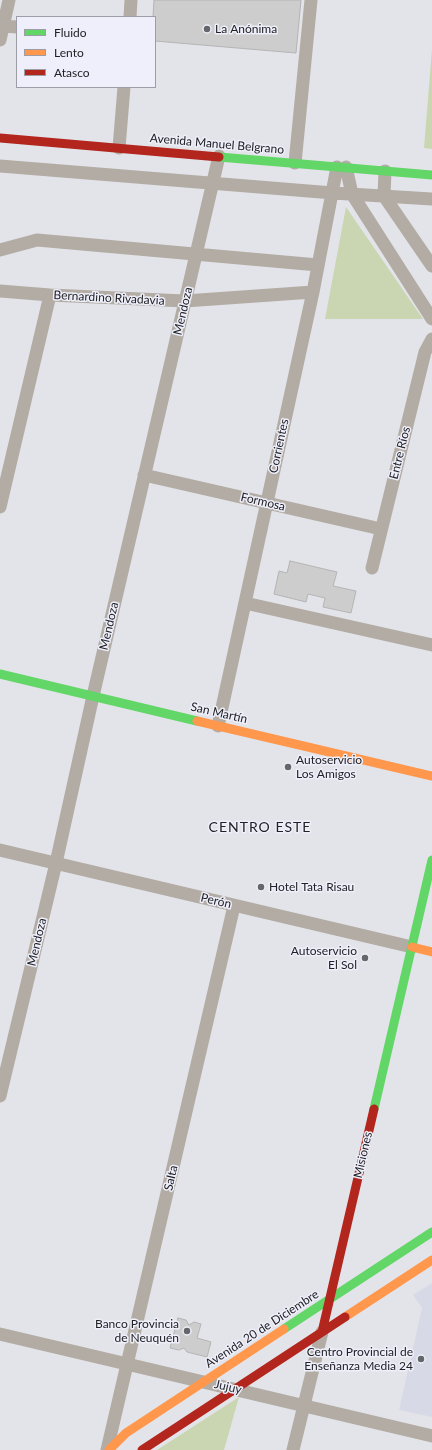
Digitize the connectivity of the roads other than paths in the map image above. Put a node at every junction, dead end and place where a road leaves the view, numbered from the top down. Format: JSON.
{"nodes":[{"id":1,"x":9,"y":0,"type":"edge"},
{"id":2,"x":131,"y":0,"type":"edge"},
{"id":3,"x":311,"y":0,"type":"edge"},
{"id":4,"x":130,"y":16,"type":"edge"},
{"id":5,"x":3,"y":26,"type":"junction"},
{"id":6,"x":16,"y":27,"type":"edge"},
{"id":7,"x":0,"y":40,"type":"edge"},
{"id":8,"x":124,"y":88,"type":"edge"},
{"id":9,"x":0,"y":138,"type":"edge"},
{"id":10,"x":119,"y":148,"type":"junction"},
{"id":11,"x":219,"y":156,"type":"junction"},
{"id":12,"x":295,"y":163,"type":"junction"},
{"id":13,"x":0,"y":166,"type":"edge"},
{"id":14,"x":342,"y":167,"type":"junction"},
{"id":15,"x":385,"y":171,"type":"junction"},
{"id":16,"x":432,"y":175,"type":"edge"},
{"id":17,"x":212,"y":183,"type":"junction"},
{"id":18,"x":333,"y":193,"type":"junction"},
{"id":19,"x":352,"y":194,"type":"junction"},
{"id":20,"x":384,"y":196,"type":"junction"},
{"id":21,"x":432,"y":200,"type":"edge"},
{"id":22,"x":0,"y":250,"type":"edge"},
{"id":23,"x":196,"y":254,"type":"junction"},
{"id":24,"x":318,"y":265,"type":"junction"},
{"id":25,"x":432,"y":266,"type":"edge"},
{"id":26,"x":0,"y":291,"type":"edge"},
{"id":27,"x":313,"y":292,"type":"junction"},
{"id":28,"x":50,"y":295,"type":"junction"},
{"id":29,"x":185,"y":302,"type":"junction"},
{"id":30,"x":432,"y":318,"type":"edge"},
{"id":31,"x":432,"y":339,"type":"edge"},
{"id":32,"x":144,"y":475,"type":"junction"},
{"id":33,"x":267,"y":503,"type":"junction"},
{"id":34,"x":0,"y":507,"type":"edge"},
{"id":35,"x":382,"y":529,"type":"junction"},
{"id":36,"x":372,"y":568,"type":"dead end"},
{"id":37,"x":245,"y":603,"type":"junction"},
{"id":38,"x":432,"y":645,"type":"edge"},
{"id":39,"x":0,"y":674,"type":"edge"},
{"id":40,"x":93,"y":696,"type":"junction"},
{"id":41,"x":218,"y":726,"type":"junction"},
{"id":42,"x":432,"y":776,"type":"edge"},
{"id":43,"x":0,"y":850,"type":"edge"},
{"id":44,"x":432,"y":860,"type":"edge"},
{"id":45,"x":56,"y":863,"type":"junction"},
{"id":46,"x":234,"y":906,"type":"junction"},
{"id":47,"x":412,"y":947,"type":"junction"},
{"id":48,"x":432,"y":952,"type":"edge"},
{"id":49,"x":0,"y":1096,"type":"edge"},
{"id":50,"x":432,"y":1232,"type":"edge"},
{"id":51,"x":432,"y":1260,"type":"edge"},
{"id":52,"x":329,"y":1300,"type":"junction"},
{"id":53,"x":322,"y":1332,"type":"junction"},
{"id":54,"x":0,"y":1334,"type":"edge"},
{"id":55,"x":128,"y":1364,"type":"junction"},
{"id":56,"x":204,"y":1382,"type":"junction"},
{"id":57,"x":234,"y":1389,"type":"junction"},
{"id":58,"x":304,"y":1405,"type":"junction"},
{"id":59,"x":432,"y":1436,"type":"edge"},
{"id":60,"x":108,"y":1450,"type":"edge"},
{"id":61,"x":142,"y":1450,"type":"edge"},
{"id":62,"x":293,"y":1450,"type":"edge"}],
"edges":[{"from":1,"to":5,"type":"street"},
{"from":2,"to":4,"type":"street"},
{"from":3,"to":12,"type":"street"},
{"from":5,"to":6,"type":"street"},
{"from":5,"to":7,"type":"street"},
{"from":8,"to":10,"type":"street"},
{"from":9,"to":10,"type":"street","name":"Avenida Manuel Belgrano"},
{"from":10,"to":11,"type":"street","name":"Avenida Manuel Belgrano"},
{"from":11,"to":12,"type":"street","name":"Avenida Manuel Belgrano"},
{"from":11,"to":17,"type":"street","name":"Mendoza"},
{"from":12,"to":14,"type":"street","name":"Avenida Manuel Belgrano"},
{"from":13,"to":17,"type":"street"},
{"from":14,"to":15,"type":"street","name":"Avenida Manuel Belgrano"},
{"from":14,"to":18,"type":"street","name":"Corrientes"},
{"from":14,"to":19,"type":"street"},
{"from":15,"to":16,"type":"street","name":"Avenida Manuel Belgrano"},
{"from":15,"to":20,"type":"street"},
{"from":17,"to":18,"type":"street"},
{"from":17,"to":23,"type":"street","name":"Mendoza"},
{"from":18,"to":19,"type":"street"},
{"from":18,"to":24,"type":"street","name":"Corrientes"},
{"from":19,"to":20,"type":"street"},
{"from":19,"to":30,"type":"street"},
{"from":20,"to":21,"type":"street"},
{"from":20,"to":25,"type":"street"},
{"from":22,"to":23,"type":"street"},
{"from":23,"to":24,"type":"street"},
{"from":23,"to":29,"type":"street","name":"Mendoza"},
{"from":24,"to":27,"type":"street","name":"Corrientes"},
{"from":26,"to":28,"type":"street","name":"Bernardino Rivadavia"},
{"from":27,"to":29,"type":"street","name":"Bernardino Rivadavia"},
{"from":27,"to":33,"type":"street","name":"Corrientes"},
{"from":28,"to":29,"type":"street","name":"Bernardino Rivadavia"},
{"from":28,"to":34,"type":"street"},
{"from":29,"to":32,"type":"street","name":"Mendoza"},
{"from":31,"to":35,"type":"street","name":"Entre Ríos"},
{"from":32,"to":33,"type":"street","name":"Formosa"},
{"from":32,"to":40,"type":"street","name":"Mendoza"},
{"from":33,"to":35,"type":"street","name":"Formosa"},
{"from":33,"to":37,"type":"street","name":"Corrientes"},
{"from":35,"to":36,"type":"street","name":"Entre Ríos"},
{"from":37,"to":38,"type":"street"},
{"from":37,"to":41,"type":"street","name":"Corrientes"},
{"from":39,"to":40,"type":"street","name":"San Martín"},
{"from":40,"to":41,"type":"street","name":"San Martín"},
{"from":40,"to":45,"type":"street","name":"Mendoza"},
{"from":41,"to":42,"type":"street","name":"San Martín"},
{"from":43,"to":45,"type":"street","name":"Perón"},
{"from":44,"to":47,"type":"street","name":"Misiones"},
{"from":45,"to":46,"type":"street","name":"Perón"},
{"from":45,"to":49,"type":"street","name":"Mendoza"},
{"from":46,"to":47,"type":"street","name":"Perón"},
{"from":46,"to":55,"type":"street","name":"Salta"},
{"from":47,"to":48,"type":"street","name":"Perón"},
{"from":47,"to":52,"type":"street","name":"Misiones"},
{"from":50,"to":52,"type":"street","name":"Avenida 20 de Diciembre"},
{"from":51,"to":53,"type":"street"},
{"from":52,"to":53,"type":"street","name":"Misiones"},
{"from":52,"to":56,"type":"street","name":"Avenida 20 de Diciembre"},
{"from":53,"to":57,"type":"street"},
{"from":53,"to":58,"type":"street","name":"Misiones"},
{"from":54,"to":55,"type":"street","name":"Jujuy"},
{"from":55,"to":56,"type":"street","name":"Jujuy"},
{"from":55,"to":60,"type":"street","name":"Salta"},
{"from":56,"to":57,"type":"street","name":"Jujuy"},
{"from":56,"to":60,"type":"street","name":"Avenida 20 de Diciembre"},
{"from":57,"to":58,"type":"street","name":"Jujuy"},
{"from":57,"to":61,"type":"street"},
{"from":58,"to":59,"type":"street","name":"Jujuy"},
{"from":58,"to":62,"type":"street","name":"Misiones"}]}
